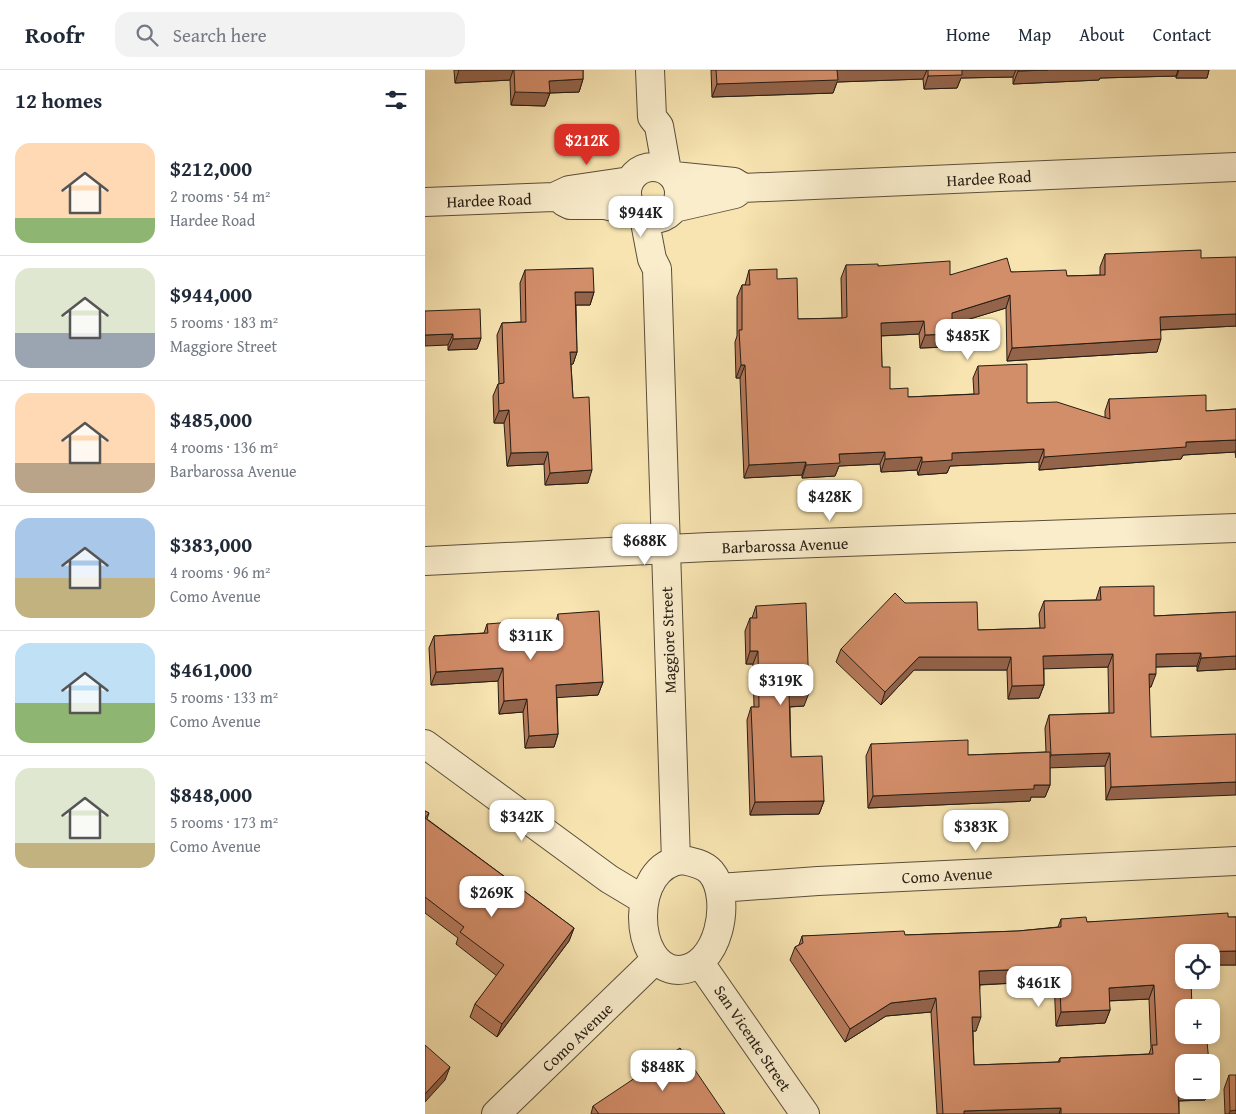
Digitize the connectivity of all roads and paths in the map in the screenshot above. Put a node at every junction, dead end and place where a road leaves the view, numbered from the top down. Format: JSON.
{"nodes":[{"id":1,"x":651,"y":70,"type":"edge"},
{"id":2,"x":652,"y":117,"type":"junction"},
{"id":3,"x":1236,"y":167,"type":"edge"},
{"id":4,"x":670,"y":174,"type":"junction"},
{"id":5,"x":634,"y":176,"type":"junction"},
{"id":6,"x":743,"y":188,"type":"junction"},
{"id":7,"x":554,"y":197,"type":"junction"},
{"id":8,"x":425,"y":202,"type":"edge"},
{"id":9,"x":656,"y":213,"type":"junction"},
{"id":10,"x":1236,"y":528,"type":"edge"},
{"id":11,"x":666,"y":550,"type":"junction"},
{"id":12,"x":425,"y":561,"type":"edge"},
{"id":13,"x":425,"y":744,"type":"edge"},
{"id":14,"x":676,"y":861,"type":"junction"},
{"id":15,"x":1236,"y":861,"type":"edge"},
{"id":16,"x":719,"y":888,"type":"junction"},
{"id":17,"x":645,"y":900,"type":"junction"},
{"id":18,"x":656,"y":959,"type":"junction"},
{"id":19,"x":700,"y":963,"type":"junction"},
{"id":20,"x":496,"y":1114,"type":"edge"},
{"id":21,"x":805,"y":1114,"type":"edge"}],
"edges":[{"from":1,"to":2,"type":"street"},
{"from":2,"to":4,"type":"street"},
{"from":2,"to":5,"type":"street"},
{"from":3,"to":6,"type":"street","name":"Hardee Road"},
{"from":4,"to":5,"type":"street"},
{"from":4,"to":6,"type":"street","name":"Hardee Road"},
{"from":4,"to":9,"type":"street"},
{"from":5,"to":7,"type":"street","name":"Hardee Road"},
{"from":5,"to":9,"type":"street"},
{"from":6,"to":9,"type":"street","name":"Hardee Road"},
{"from":7,"to":8,"type":"street","name":"Hardee Road"},
{"from":7,"to":9,"type":"street","name":"Hardee Road"},
{"from":9,"to":11,"type":"street","name":"Maggiore Street"},
{"from":10,"to":11,"type":"street","name":"Barbarossa Avenue"},
{"from":11,"to":12,"type":"street","name":"Barbarossa Avenue"},
{"from":11,"to":14,"type":"street","name":"Maggiore Street"},
{"from":13,"to":17,"type":"street"},
{"from":14,"to":16,"type":"street"},
{"from":14,"to":17,"type":"street"},
{"from":15,"to":16,"type":"street","name":"Como Avenue"},
{"from":16,"to":19,"type":"street"},
{"from":17,"to":18,"type":"street"},
{"from":18,"to":19,"type":"street"},
{"from":18,"to":20,"type":"street","name":"Como Avenue"},
{"from":19,"to":21,"type":"street","name":"San Vicente Street"}]}
